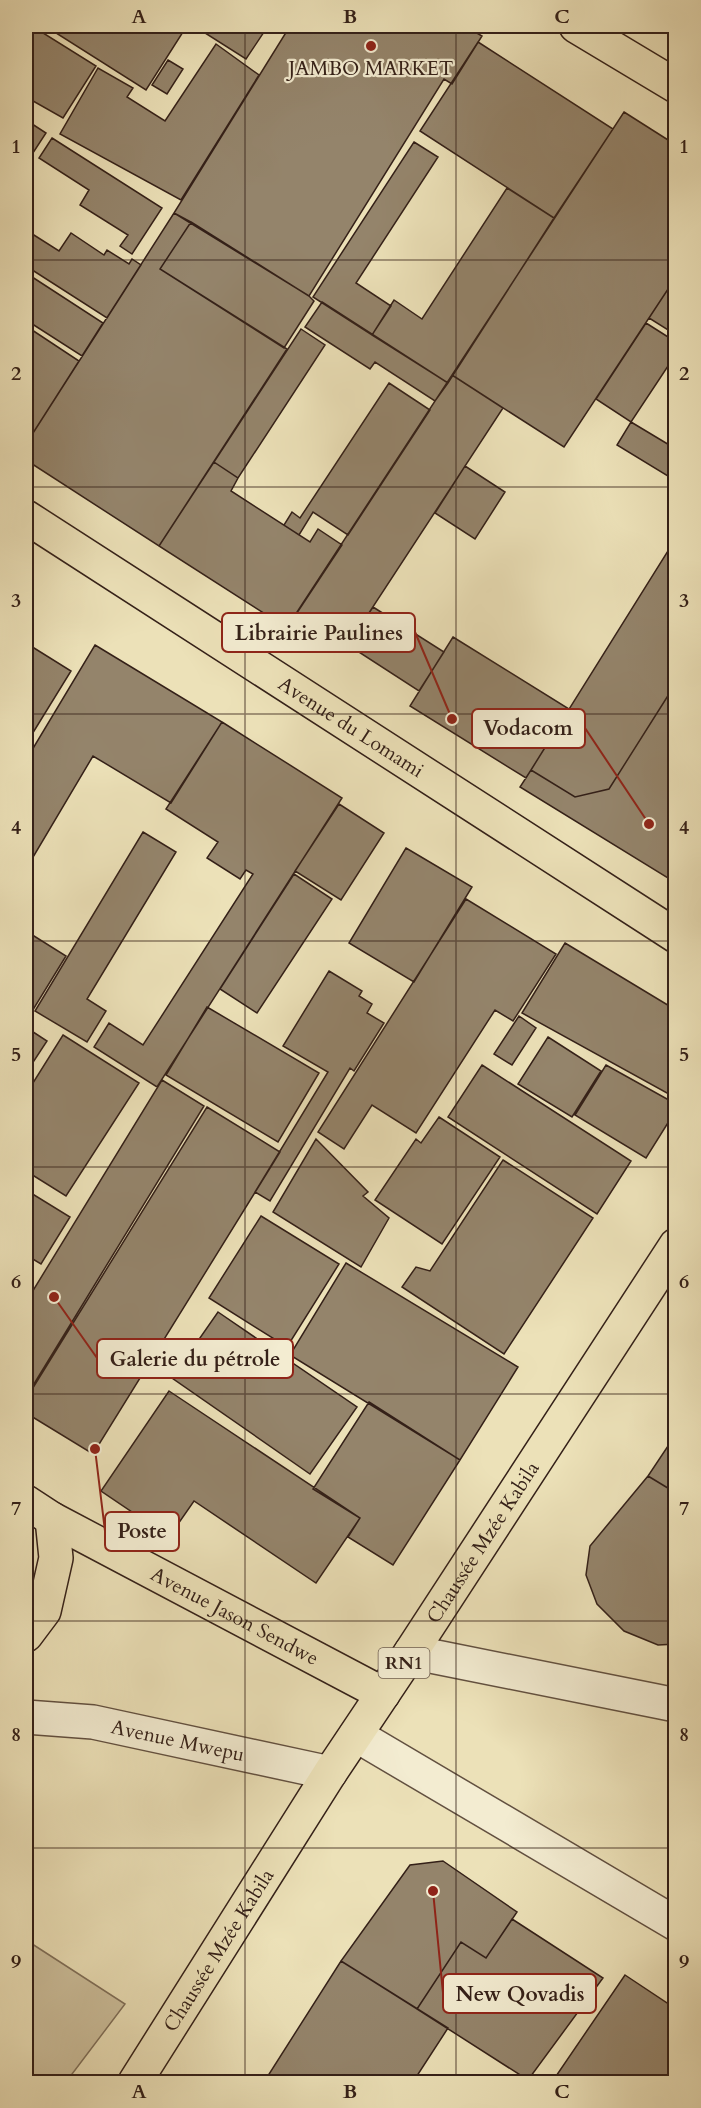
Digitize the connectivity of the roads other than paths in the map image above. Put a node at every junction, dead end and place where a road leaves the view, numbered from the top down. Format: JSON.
{"nodes":[{"id":1,"x":576,"y":26,"type":"edge"},
{"id":2,"x":675,"y":86,"type":"edge"},
{"id":3,"x":26,"y":517,"type":"edge"},
{"id":4,"x":675,"y":936,"type":"edge"},
{"id":5,"x":675,"y":1245,"type":"edge"},
{"id":6,"x":39,"y":1511,"type":"edge"},
{"id":7,"x":26,"y":1635,"type":"edge"},
{"id":8,"x":411,"y":1652,"type":"junction"},
{"id":9,"x":383,"y":1694,"type":"junction"},
{"id":10,"x":675,"y":1704,"type":"edge"},
{"id":11,"x":26,"y":1717,"type":"edge"},
{"id":12,"x":356,"y":1735,"type":"junction"},
{"id":13,"x":330,"y":1773,"type":"junction"},
{"id":14,"x":675,"y":1924,"type":"edge"},
{"id":15,"x":135,"y":2082,"type":"edge"}],
"edges":[{"from":1,"to":2,"type":"main road"},
{"from":3,"to":4,"type":"main road","name":"Avenue du Lomami"},
{"from":5,"to":8,"type":"main road","name":"Chaussée Mzée Kabila","number":"RN1"},
{"from":6,"to":7,"type":"main road"},
{"from":6,"to":9,"type":"main road","name":"Avenue Jason Sendwe"},
{"from":8,"to":9,"type":"main road","name":"Chaussée Mzée Kabila","number":"RN1"},
{"from":8,"to":10,"type":"street"},
{"from":9,"to":12,"type":"main road","name":"Chaussée Mzée Kabila","number":"RN1"},
{"from":11,"to":13,"type":"street","name":"Avenue Mwepu"},
{"from":12,"to":13,"type":"main road","name":"Chaussée Mzée Kabila","number":"RN1"},
{"from":12,"to":14,"type":"street"},
{"from":13,"to":15,"type":"main road","name":"Chaussée Mzée Kabila","number":"RN1"}]}
